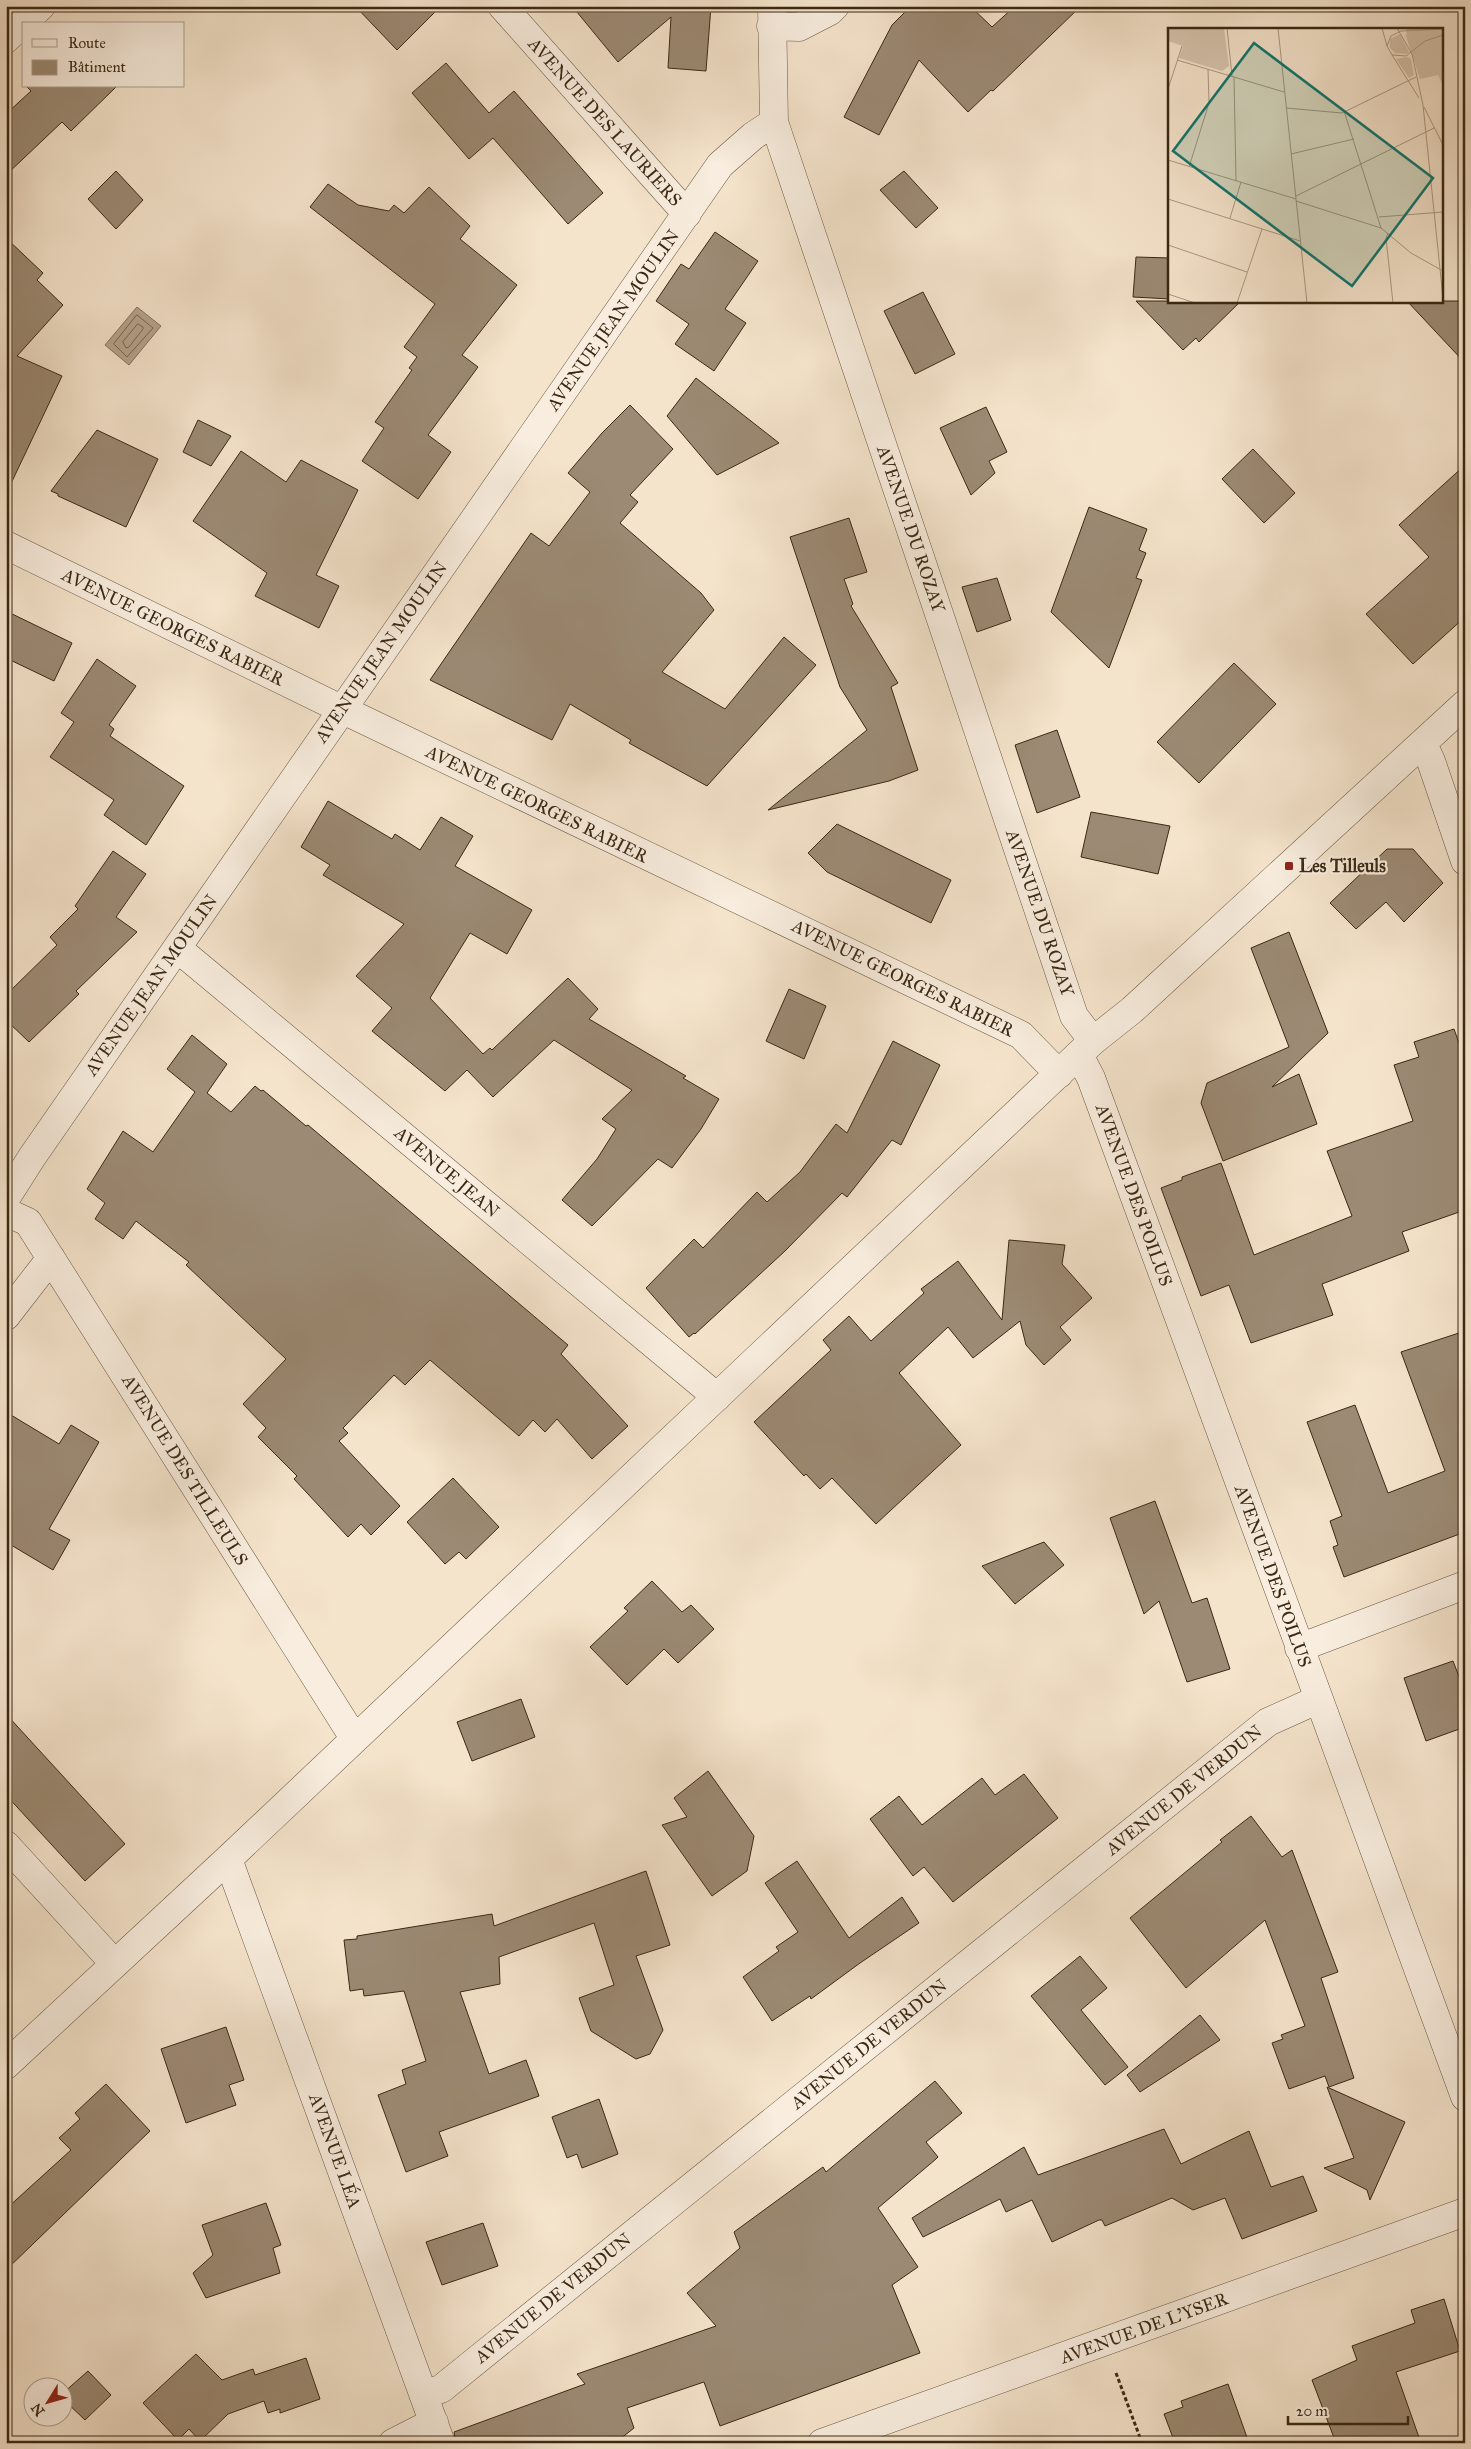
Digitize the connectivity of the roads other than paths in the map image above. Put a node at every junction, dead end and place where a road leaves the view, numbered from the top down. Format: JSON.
{"nodes":[{"id":1,"x":41,"y":6,"type":"edge"},
{"id":2,"x":502,"y":6,"type":"edge"},
{"id":3,"x":835,"y":6,"type":"edge"},
{"id":4,"x":771,"y":16,"type":"edge"},
{"id":5,"x":24,"y":22,"type":"edge"},
{"id":6,"x":22,"y":24,"type":"edge"},
{"id":7,"x":6,"y":39,"type":"edge"},
{"id":8,"x":774,"y":122,"type":"junction"},
{"id":9,"x":687,"y":214,"type":"junction"},
{"id":10,"x":6,"y":545,"type":"edge"},
{"id":11,"x":1465,"y":704,"type":"edge"},
{"id":12,"x":340,"y":709,"type":"junction"},
{"id":13,"x":1422,"y":744,"type":"junction"},
{"id":14,"x":1465,"y":861,"type":"edge"},
{"id":15,"x":177,"y":948,"type":"junction"},
{"id":16,"x":1086,"y":1048,"type":"junction"},
{"id":17,"x":1059,"y":1074,"type":"junction"},
{"id":18,"x":6,"y":1198,"type":"edge"},
{"id":19,"x":6,"y":1212,"type":"edge"},
{"id":20,"x":51,"y":1258,"type":"junction"},
{"id":21,"x":6,"y":1316,"type":"edge"},
{"id":22,"x":717,"y":1397,"type":"junction"},
{"id":23,"x":1465,"y":1585,"type":"edge"},
{"id":24,"x":1298,"y":1648,"type":"junction"},
{"id":25,"x":1318,"y":1699,"type":"junction"},
{"id":26,"x":354,"y":1738,"type":"junction"},
{"id":27,"x":6,"y":1844,"type":"edge"},
{"id":28,"x":228,"y":1859,"type":"junction"},
{"id":29,"x":115,"y":1964,"type":"junction"},
{"id":30,"x":6,"y":2065,"type":"edge"},
{"id":31,"x":1465,"y":2097,"type":"edge"},
{"id":32,"x":1465,"y":2212,"type":"edge"},
{"id":33,"x":423,"y":2394,"type":"junction"},
{"id":34,"x":438,"y":2432,"type":"edge"},
{"id":35,"x":393,"y":2443,"type":"edge"},
{"id":36,"x":822,"y":2443,"type":"edge"}],
"edges":[{"from":1,"to":5,"type":"street"},
{"from":2,"to":9,"type":"street","name":"AVENUE DES LAURIERS"},
{"from":3,"to":4,"type":"street"},
{"from":4,"to":8,"type":"street","name":"AVENUE DU ROZAY"},
{"from":6,"to":7,"type":"street"},
{"from":8,"to":9,"type":"street","name":"AVENUE JEAN MOULIN"},
{"from":8,"to":16,"type":"street","name":"AVENUE DU ROZAY"},
{"from":9,"to":12,"type":"street","name":"AVENUE JEAN MOULIN"},
{"from":10,"to":12,"type":"street","name":"AVENUE GEORGES RABIER"},
{"from":11,"to":13,"type":"street"},
{"from":12,"to":15,"type":"street","name":"AVENUE JEAN MOULIN"},
{"from":12,"to":17,"type":"street","name":"AVENUE GEORGES RABIER"},
{"from":13,"to":14,"type":"street"},
{"from":13,"to":16,"type":"street"},
{"from":15,"to":18,"type":"street","name":"AVENUE JEAN MOULIN"},
{"from":15,"to":22,"type":"street","name":"AVENUE JEAN"},
{"from":16,"to":17,"type":"street"},
{"from":16,"to":24,"type":"street","name":"AVENUE DES POILUS"},
{"from":17,"to":22,"type":"street"},
{"from":19,"to":20,"type":"street","name":"AVENUE DES TILLEULS"},
{"from":20,"to":21,"type":"street"},
{"from":20,"to":26,"type":"street","name":"AVENUE DES TILLEULS"},
{"from":22,"to":26,"type":"street"},
{"from":23,"to":24,"type":"street"},
{"from":24,"to":25,"type":"street","name":"AVENUE DES POILUS"},
{"from":25,"to":31,"type":"street","name":"AVENUE DES POILUS"},
{"from":25,"to":33,"type":"street","name":"AVENUE DE VERDUN"},
{"from":26,"to":28,"type":"street"},
{"from":27,"to":29,"type":"street"},
{"from":28,"to":29,"type":"street"},
{"from":28,"to":33,"type":"street","name":"AVENUE LÉA"},
{"from":29,"to":30,"type":"street"},
{"from":32,"to":36,"type":"street","name":"AVENUE DE L'YSER"},
{"from":33,"to":34,"type":"street","name":"AVENUE LÉA"},
{"from":34,"to":35,"type":"street"}]}
